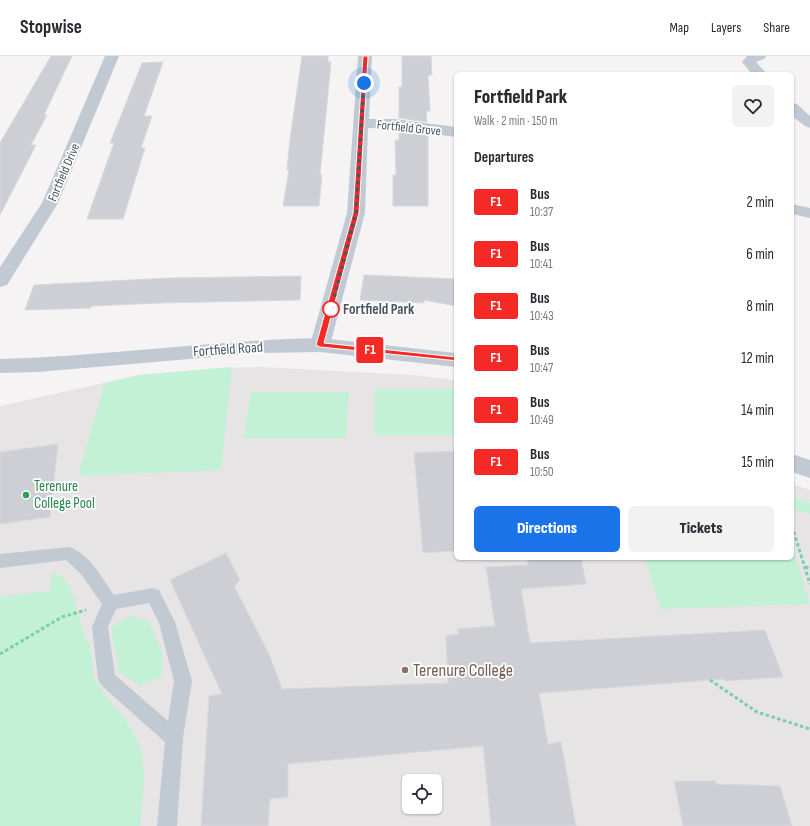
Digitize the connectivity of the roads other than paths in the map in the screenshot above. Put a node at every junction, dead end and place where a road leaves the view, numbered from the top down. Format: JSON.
{"nodes":[{"id":1,"x":112,"y":56,"type":"edge"},
{"id":2,"x":365,"y":56,"type":"edge"},
{"id":3,"x":759,"y":56,"type":"edge"},
{"id":4,"x":758,"y":72,"type":"edge"},
{"id":5,"x":794,"y":109,"type":"edge"},
{"id":6,"x":361,"y":123,"type":"junction"},
{"id":7,"x":810,"y":123,"type":"edge"},
{"id":8,"x":454,"y":132,"type":"edge"},
{"id":9,"x":794,"y":209,"type":"edge"},
{"id":10,"x":810,"y":213,"type":"edge"},
{"id":11,"x":0,"y":281,"type":"edge"},
{"id":12,"x":320,"y":345,"type":"junction"},
{"id":13,"x":454,"y":360,"type":"edge"},
{"id":14,"x":0,"y":366,"type":"edge"},
{"id":15,"x":794,"y":465,"type":"edge"},
{"id":16,"x":810,"y":469,"type":"edge"},
{"id":17,"x":0,"y":561,"type":"edge"},
{"id":18,"x":110,"y":603,"type":"junction"},
{"id":19,"x":174,"y":738,"type":"junction"},
{"id":20,"x":167,"y":826,"type":"edge"}],
"edges":[{"from":1,"to":11,"type":"street","name":"Fortfield Drive"},
{"from":2,"to":6,"type":"street"},
{"from":3,"to":4,"type":"street"},
{"from":5,"to":7,"type":"street"},
{"from":6,"to":8,"type":"street","name":"Fortfield Grove"},
{"from":6,"to":12,"type":"street"},
{"from":9,"to":10,"type":"street"},
{"from":12,"to":13,"type":"street","name":"Fortfield Road"},
{"from":12,"to":14,"type":"street","name":"Fortfield Road"},
{"from":15,"to":16,"type":"street"},
{"from":17,"to":18,"type":"lane"},
{"from":18,"to":19,"type":"lane"},
{"from":18,"to":19,"type":"lane"},
{"from":19,"to":20,"type":"lane"}]}
